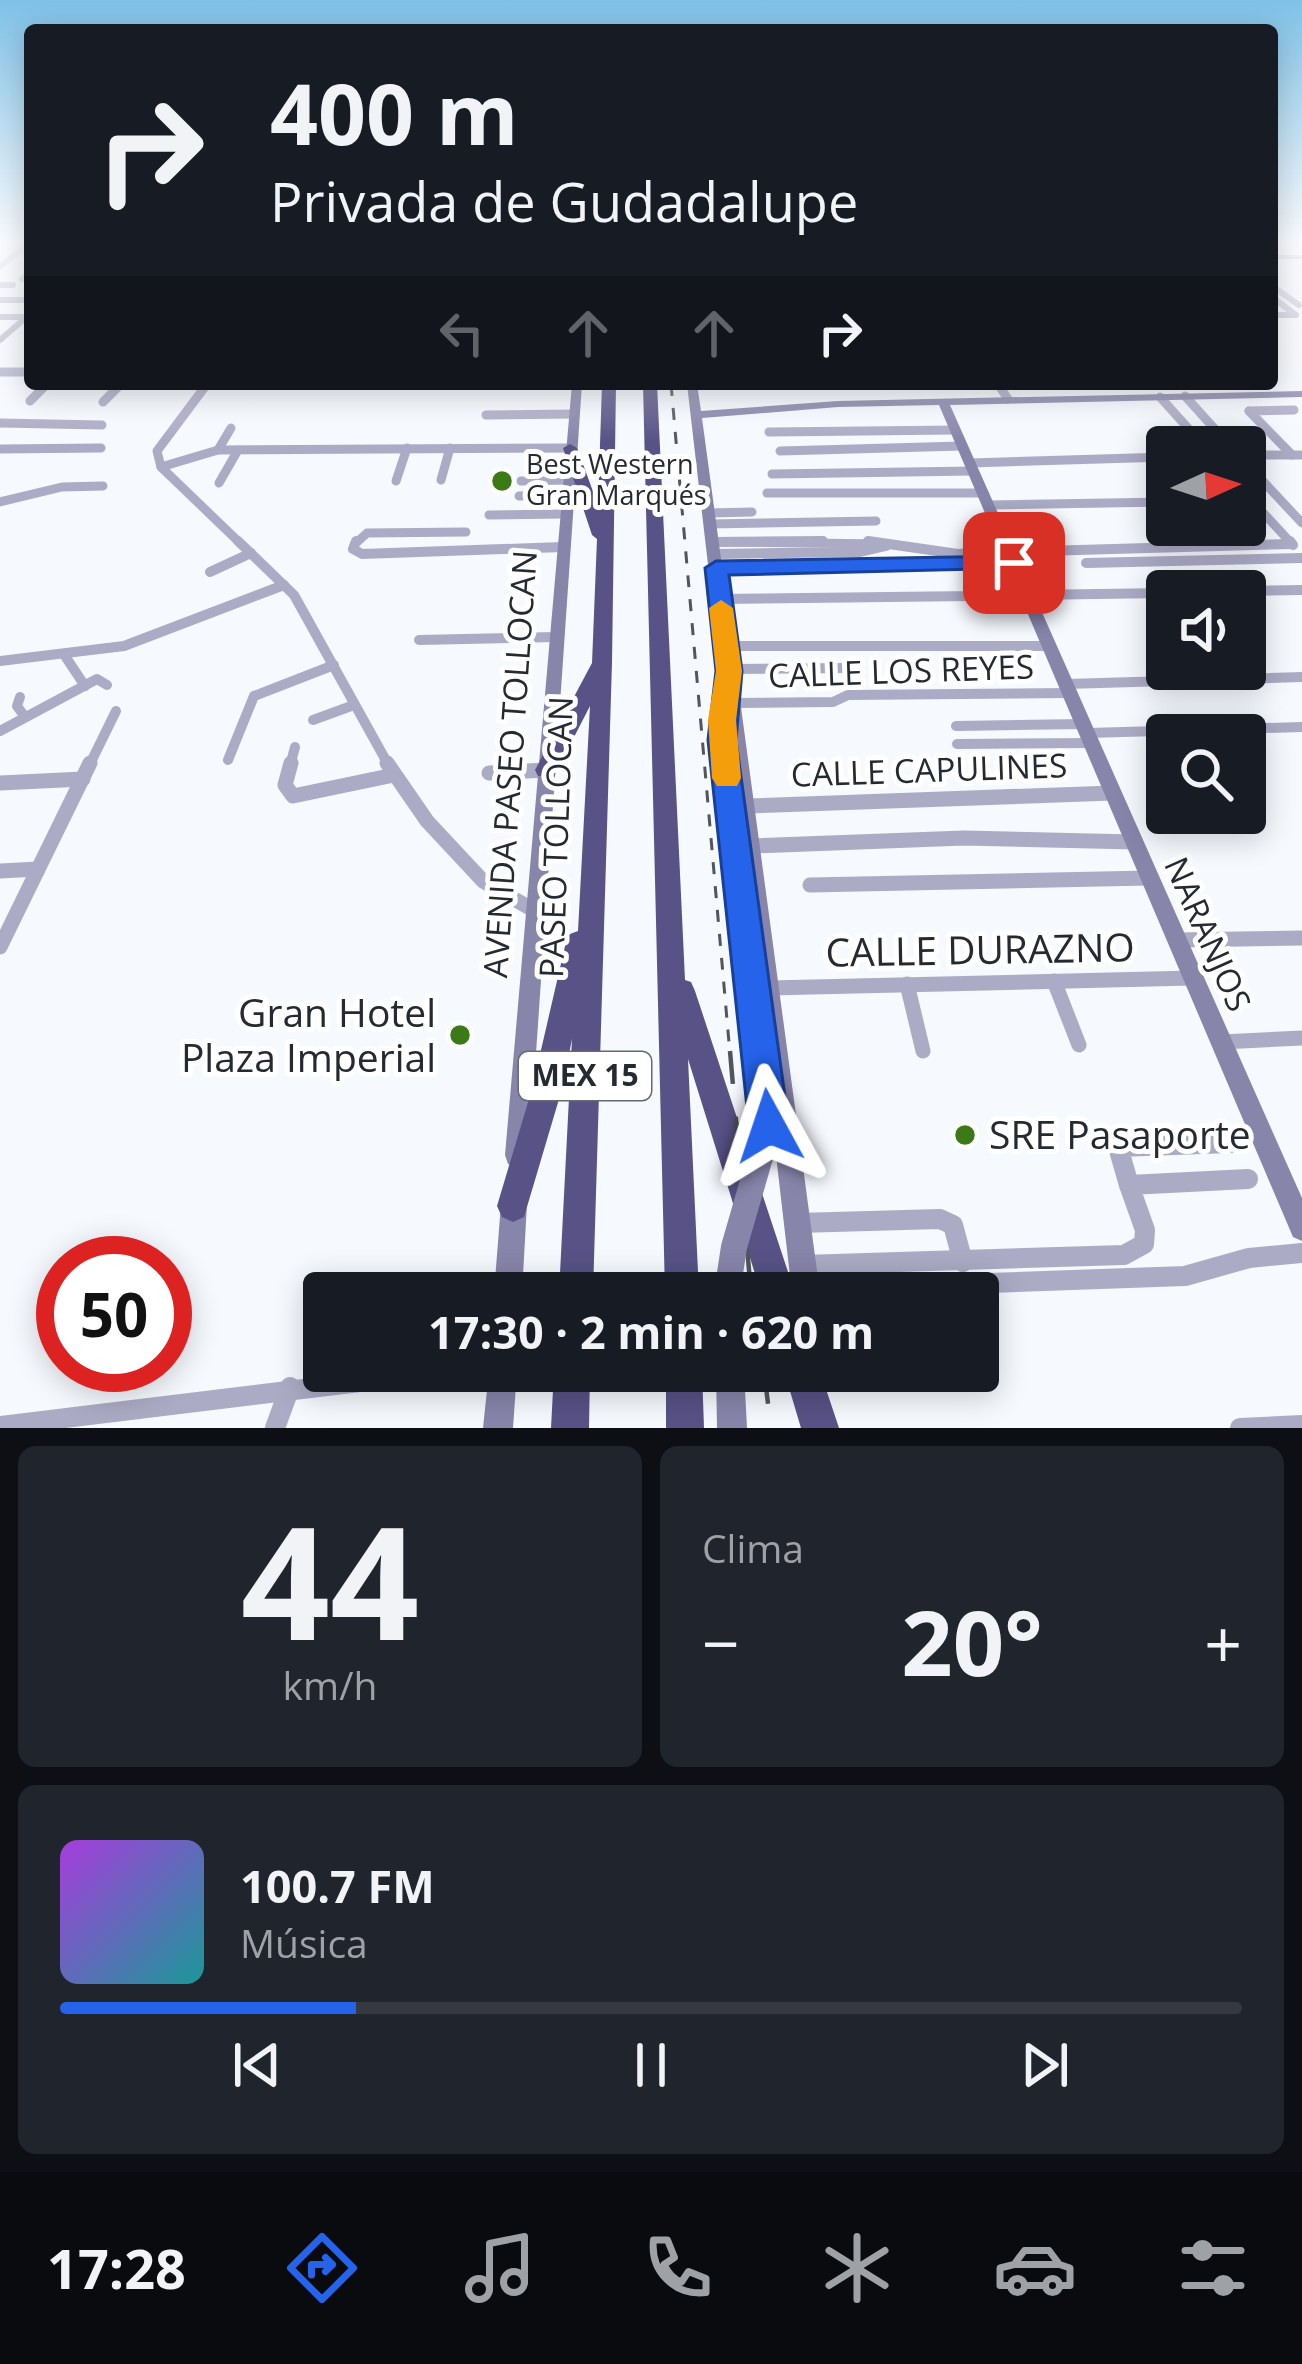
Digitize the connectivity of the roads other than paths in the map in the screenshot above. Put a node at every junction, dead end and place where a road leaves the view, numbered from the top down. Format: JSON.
{"nodes":[{"id":1,"x":41,"y":390,"type":"edge"},
{"id":2,"x":115,"y":390,"type":"edge"},
{"id":3,"x":203,"y":390,"type":"edge"},
{"id":4,"x":576,"y":390,"type":"edge"},
{"id":5,"x":609,"y":390,"type":"edge"},
{"id":6,"x":650,"y":390,"type":"edge"},
{"id":7,"x":693,"y":390,"type":"edge"},
{"id":8,"x":1002,"y":390,"type":"edge"},
{"id":9,"x":1302,"y":394,"type":"edge"},
{"id":10,"x":1185,"y":396,"type":"junction"},
{"id":11,"x":1160,"y":397,"type":"junction"},
{"id":12,"x":1008,"y":399,"type":"junction"},
{"id":13,"x":30,"y":401,"type":"dead end"},
{"id":14,"x":943,"y":401,"type":"junction"},
{"id":15,"x":103,"y":402,"type":"dead end"},
{"id":16,"x":1294,"y":410,"type":"edge"},
{"id":17,"x":574,"y":414,"type":"junction"},
{"id":18,"x":486,"y":415,"type":"dead end"},
{"id":19,"x":696,"y":415,"type":"junction"},
{"id":20,"x":0,"y":422,"type":"edge"},
{"id":21,"x":102,"y":425,"type":"dead end"},
{"id":22,"x":1186,"y":426,"type":"edge"},
{"id":23,"x":1213,"y":426,"type":"edge"},
{"id":24,"x":231,"y":428,"type":"dead end"},
{"id":25,"x":769,"y":432,"type":"dead end"},
{"id":26,"x":101,"y":448,"type":"dead end"},
{"id":27,"x":407,"y":448,"type":"junction"},
{"id":28,"x":450,"y":448,"type":"junction"},
{"id":29,"x":570,"y":448,"type":"junction"},
{"id":30,"x":0,"y":449,"type":"edge"},
{"id":31,"x":218,"y":450,"type":"junction"},
{"id":32,"x":238,"y":450,"type":"junction"},
{"id":33,"x":780,"y":451,"type":"dead end"},
{"id":34,"x":965,"y":453,"type":"junction"},
{"id":35,"x":1297,"y":455,"type":"edge"},
{"id":36,"x":1146,"y":457,"type":"edge"},
{"id":37,"x":1266,"y":457,"type":"edge"},
{"id":38,"x":160,"y":466,"type":"junction"},
{"id":39,"x":772,"y":474,"type":"dead end"},
{"id":40,"x":441,"y":480,"type":"dead end"},
{"id":41,"x":396,"y":481,"type":"dead end"},
{"id":42,"x":521,"y":482,"type":"dead end"},
{"id":43,"x":218,"y":483,"type":"dead end"},
{"id":44,"x":1266,"y":483,"type":"edge"},
{"id":45,"x":103,"y":486,"type":"dead end"},
{"id":46,"x":767,"y":493,"type":"dead end"},
{"id":47,"x":519,"y":496,"type":"dead end"},
{"id":48,"x":566,"y":496,"type":"junction"},
{"id":49,"x":987,"y":499,"type":"junction"},
{"id":50,"x":0,"y":502,"type":"edge"},
{"id":51,"x":1146,"y":502,"type":"edge"},
{"id":52,"x":1302,"y":505,"type":"edge"},
{"id":53,"x":1286,"y":506,"type":"junction"},
{"id":54,"x":752,"y":512,"type":"dead end"},
{"id":55,"x":489,"y":515,"type":"dead end"},
{"id":56,"x":1266,"y":517,"type":"edge"},
{"id":57,"x":709,"y":518,"type":"junction"},
{"id":58,"x":876,"y":521,"type":"dead end"},
{"id":59,"x":1302,"y":524,"type":"edge"},
{"id":60,"x":466,"y":532,"type":"dead end"},
{"id":61,"x":1292,"y":544,"type":"junction"},
{"id":62,"x":562,"y":548,"type":"junction"},
{"id":63,"x":251,"y":553,"type":"junction"},
{"id":64,"x":605,"y":553,"type":"junction"},
{"id":65,"x":207,"y":555,"type":"dead end"},
{"id":66,"x":714,"y":555,"type":"junction"},
{"id":67,"x":1010,"y":555,"type":"junction"},
{"id":68,"x":1302,"y":557,"type":"edge"},
{"id":69,"x":1086,"y":563,"type":"dead end"},
{"id":70,"x":284,"y":585,"type":"junction"},
{"id":71,"x":1025,"y":590,"type":"junction"},
{"id":72,"x":1302,"y":590,"type":"edge"},
{"id":73,"x":1266,"y":591,"type":"edge"},
{"id":74,"x":1146,"y":592,"type":"edge"},
{"id":75,"x":720,"y":599,"type":"junction"},
{"id":76,"x":556,"y":637,"type":"junction"},
{"id":77,"x":419,"y":640,"type":"dead end"},
{"id":78,"x":726,"y":646,"type":"junction"},
{"id":79,"x":1049,"y":646,"type":"junction"},
{"id":80,"x":65,"y":656,"type":"junction"},
{"id":81,"x":0,"y":661,"type":"edge"},
{"id":82,"x":602,"y":662,"type":"junction"},
{"id":83,"x":334,"y":665,"type":"junction"},
{"id":84,"x":847,"y":668,"type":"dead end"},
{"id":85,"x":729,"y":670,"type":"junction"},
{"id":86,"x":1302,"y":677,"type":"edge"},
{"id":87,"x":85,"y":686,"type":"junction"},
{"id":88,"x":107,"y":686,"type":"dead end"},
{"id":89,"x":1068,"y":688,"type":"junction"},
{"id":90,"x":20,"y":697,"type":"dead end"},
{"id":91,"x":734,"y":703,"type":"junction"},
{"id":92,"x":355,"y":705,"type":"junction"},
{"id":93,"x":116,"y":711,"type":"dead end"},
{"id":94,"x":25,"y":717,"type":"junction"},
{"id":95,"x":314,"y":720,"type":"dead end"},
{"id":96,"x":956,"y":726,"type":"dead end"},
{"id":97,"x":1302,"y":727,"type":"edge"},
{"id":98,"x":0,"y":730,"type":"edge"},
{"id":99,"x":1088,"y":733,"type":"junction"},
{"id":100,"x":957,"y":744,"type":"dead end"},
{"id":101,"x":295,"y":747,"type":"dead end"},
{"id":102,"x":228,"y":760,"type":"dead end"},
{"id":103,"x":546,"y":770,"type":"junction"},
{"id":104,"x":489,"y":773,"type":"dead end"},
{"id":105,"x":394,"y":775,"type":"junction"},
{"id":106,"x":82,"y":779,"type":"junction"},
{"id":107,"x":0,"y":783,"type":"edge"},
{"id":108,"x":1113,"y":793,"type":"junction"},
{"id":109,"x":747,"y":806,"type":"junction"},
{"id":110,"x":742,"y":839,"type":"junction"},
{"id":111,"x":1135,"y":842,"type":"junction"},
{"id":112,"x":594,"y":859,"type":"junction"},
{"id":113,"x":38,"y":869,"type":"junction"},
{"id":114,"x":0,"y":871,"type":"edge"},
{"id":115,"x":1149,"y":878,"type":"junction"},
{"id":116,"x":810,"y":885,"type":"dead end"},
{"id":117,"x":535,"y":911,"type":"junction"},
{"id":118,"x":1302,"y":938,"type":"edge"},
{"id":119,"x":1177,"y":940,"type":"junction"},
{"id":120,"x":0,"y":947,"type":"edge"},
{"id":121,"x":672,"y":959,"type":"junction"},
{"id":122,"x":1193,"y":978,"type":"junction"},
{"id":123,"x":1054,"y":981,"type":"junction"},
{"id":124,"x":907,"y":984,"type":"junction"},
{"id":125,"x":769,"y":988,"type":"junction"},
{"id":126,"x":1302,"y":1039,"type":"edge"},
{"id":127,"x":1222,"y":1042,"type":"junction"},
{"id":128,"x":1079,"y":1045,"type":"dead end"},
{"id":129,"x":923,"y":1052,"type":"dead end"},
{"id":130,"x":1232,"y":1143,"type":"dead end"},
{"id":131,"x":1248,"y":1179,"type":"dead end"},
{"id":132,"x":1129,"y":1185,"type":"junction"},
{"id":133,"x":514,"y":1206,"type":"junction"},
{"id":134,"x":798,"y":1223,"type":"junction"},
{"id":135,"x":1302,"y":1228,"type":"edge"},
{"id":136,"x":1302,"y":1253,"type":"edge"},
{"id":137,"x":963,"y":1262,"type":"junction"},
{"id":138,"x":803,"y":1264,"type":"junction"},
{"id":139,"x":509,"y":1272,"type":"edge"},
{"id":140,"x":577,"y":1272,"type":"edge"},
{"id":141,"x":681,"y":1272,"type":"edge"},
{"id":142,"x":730,"y":1272,"type":"edge"},
{"id":143,"x":771,"y":1272,"type":"edge"},
{"id":144,"x":804,"y":1272,"type":"edge"},
{"id":145,"x":999,"y":1283,"type":"edge"},
{"id":146,"x":303,"y":1387,"type":"edge"},
{"id":147,"x":290,"y":1388,"type":"junction"},
{"id":148,"x":502,"y":1392,"type":"edge"},
{"id":149,"x":571,"y":1392,"type":"edge"},
{"id":150,"x":685,"y":1392,"type":"edge"},
{"id":151,"x":731,"y":1392,"type":"edge"},
{"id":152,"x":809,"y":1392,"type":"edge"},
{"id":153,"x":818,"y":1392,"type":"edge"},
{"id":154,"x":1302,"y":1425,"type":"edge"},
{"id":155,"x":0,"y":1426,"type":"edge"},
{"id":156,"x":275,"y":1428,"type":"edge"},
{"id":157,"x":502,"y":1428,"type":"edge"},
{"id":158,"x":570,"y":1428,"type":"edge"},
{"id":159,"x":686,"y":1428,"type":"edge"},
{"id":160,"x":732,"y":1428,"type":"edge"},
{"id":161,"x":822,"y":1428,"type":"edge"},
{"id":162,"x":1240,"y":1428,"type":"edge"}],
"edges":[{"from":1,"to":13,"type":"street"},
{"from":2,"to":15,"type":"street"},
{"from":3,"to":38,"type":"street"},
{"from":4,"to":17,"type":"main road","name":"AVENIDA PASEO TOLLOCAN"},
{"from":5,"to":64,"type":"highway","name":"PASEO TOLLOCAN","number":"MEX 15"},
{"from":6,"to":121,"type":"highway","number":"MEX 15"},
{"from":7,"to":19,"type":"main road"},
{"from":8,"to":12,"type":"street"},
{"from":9,"to":10,"type":"main road"},
{"from":10,"to":11,"type":"main road"},
{"from":10,"to":23,"type":"street"},
{"from":11,"to":12,"type":"main road"},
{"from":11,"to":22,"type":"street"},
{"from":12,"to":14,"type":"main road"},
{"from":14,"to":19,"type":"main road"},
{"from":14,"to":34,"type":"main road","name":"NARANJOS"},
{"from":16,"to":35,"type":"street"},
{"from":17,"to":18,"type":"street"},
{"from":17,"to":29,"type":"main road","name":"AVENIDA PASEO TOLLOCAN"},
{"from":19,"to":57,"type":"main road"},
{"from":20,"to":21,"type":"street"},
{"from":24,"to":31,"type":"street"},
{"from":25,"to":34,"type":"street"},
{"from":26,"to":30,"type":"street"},
{"from":27,"to":28,"type":"street"},
{"from":27,"to":32,"type":"street"},
{"from":27,"to":41,"type":"street"},
{"from":28,"to":29,"type":"street"},
{"from":28,"to":40,"type":"street"},
{"from":29,"to":48,"type":"main road","name":"AVENIDA PASEO TOLLOCAN"},
{"from":29,"to":64,"type":"highway"},
{"from":31,"to":32,"type":"street"},
{"from":31,"to":38,"type":"street"},
{"from":32,"to":43,"type":"street"},
{"from":33,"to":34,"type":"street"},
{"from":34,"to":36,"type":"street"},
{"from":34,"to":39,"type":"street"},
{"from":34,"to":49,"type":"main road","name":"NARANJOS"},
{"from":35,"to":37,"type":"street"},
{"from":38,"to":63,"type":"street"},
{"from":42,"to":48,"type":"street"},
{"from":44,"to":53,"type":"street"},
{"from":45,"to":50,"type":"street"},
{"from":46,"to":49,"type":"street"},
{"from":47,"to":48,"type":"street"},
{"from":48,"to":55,"type":"street"},
{"from":48,"to":62,"type":"main road","name":"AVENIDA PASEO TOLLOCAN"},
{"from":49,"to":51,"type":"street"},
{"from":49,"to":67,"type":"main road","name":"NARANJOS"},
{"from":52,"to":53,"type":"street"},
{"from":53,"to":59,"type":"street"},
{"from":54,"to":57,"type":"street"},
{"from":56,"to":61,"type":"street"},
{"from":57,"to":58,"type":"street"},
{"from":57,"to":66,"type":"main road"},
{"from":60,"to":62,"type":"street"},
{"from":61,"to":67,"type":"street"},
{"from":61,"to":68,"type":"street"},
{"from":62,"to":76,"type":"main road","name":"AVENIDA PASEO TOLLOCAN"},
{"from":63,"to":65,"type":"street"},
{"from":63,"to":70,"type":"street"},
{"from":64,"to":82,"type":"highway","name":"PASEO TOLLOCAN","number":"MEX 15"},
{"from":66,"to":67,"type":"street"},
{"from":66,"to":67,"type":"street"},
{"from":66,"to":75,"type":"main road"},
{"from":67,"to":71,"type":"main road","name":"NARANJOS"},
{"from":68,"to":69,"type":"street"},
{"from":70,"to":80,"type":"street"},
{"from":70,"to":83,"type":"street"},
{"from":71,"to":74,"type":"street"},
{"from":71,"to":75,"type":"street"},
{"from":71,"to":79,"type":"main road","name":"NARANJOS"},
{"from":72,"to":73,"type":"street"},
{"from":75,"to":78,"type":"main road"},
{"from":76,"to":77,"type":"street"},
{"from":76,"to":103,"type":"main road","name":"AVENIDA PASEO TOLLOCAN"},
{"from":78,"to":79,"type":"street"},
{"from":78,"to":85,"type":"main road"},
{"from":79,"to":89,"type":"main road","name":"NARANJOS"},
{"from":80,"to":81,"type":"street"},
{"from":80,"to":87,"type":"street"},
{"from":82,"to":103,"type":"highway"},
{"from":82,"to":112,"type":"highway","name":"PASEO TOLLOCAN","number":"MEX 15"},
{"from":83,"to":92,"type":"street"},
{"from":83,"to":102,"type":"street"},
{"from":84,"to":85,"type":"street"},
{"from":85,"to":91,"type":"main road"},
{"from":85,"to":110,"type":"main road"},
{"from":86,"to":89,"type":"street","name":"CALLE LOS REYES"},
{"from":87,"to":88,"type":"street"},
{"from":87,"to":94,"type":"street"},
{"from":89,"to":91,"type":"street","name":"CALLE LOS REYES"},
{"from":89,"to":99,"type":"main road","name":"NARANJOS"},
{"from":90,"to":94,"type":"street"},
{"from":91,"to":109,"type":"main road"},
{"from":92,"to":95,"type":"street"},
{"from":92,"to":105,"type":"street"},
{"from":93,"to":106,"type":"street"},
{"from":94,"to":98,"type":"street"},
{"from":96,"to":99,"type":"street"},
{"from":97,"to":99,"type":"street"},
{"from":99,"to":100,"type":"street"},
{"from":99,"to":108,"type":"main road","name":"NARANJOS"},
{"from":101,"to":105,"type":"street"},
{"from":103,"to":104,"type":"street"},
{"from":103,"to":117,"type":"main road","name":"AVENIDA PASEO TOLLOCAN"},
{"from":105,"to":117,"type":"street"},
{"from":106,"to":107,"type":"street"},
{"from":106,"to":113,"type":"street"},
{"from":108,"to":109,"type":"street","name":"CALLE CAPULINES"},
{"from":108,"to":111,"type":"main road","name":"NARANJOS"},
{"from":109,"to":110,"type":"main road"},
{"from":110,"to":111,"type":"street"},
{"from":110,"to":125,"type":"main road"},
{"from":110,"to":142,"type":"main road","bridge":true},
{"from":111,"to":115,"type":"main road","name":"NARANJOS"},
{"from":112,"to":133,"type":"highway"},
{"from":112,"to":140,"type":"highway","name":"PASEO TOLLOCAN","number":"MEX 15"},
{"from":113,"to":114,"type":"street"},
{"from":113,"to":120,"type":"street"},
{"from":115,"to":116,"type":"street"},
{"from":115,"to":119,"type":"main road","name":"NARANJOS"},
{"from":117,"to":133,"type":"main road","name":"AVENIDA PASEO TOLLOCAN"},
{"from":118,"to":119,"type":"street"},
{"from":119,"to":122,"type":"main road","name":"NARANJOS"},
{"from":121,"to":141,"type":"highway","number":"MEX 15"},
{"from":121,"to":143,"type":"highway"},
{"from":122,"to":123,"type":"street","name":"CALLE DURAZNO"},
{"from":122,"to":127,"type":"main road","name":"NARANJOS"},
{"from":123,"to":124,"type":"street","name":"CALLE DURAZNO"},
{"from":123,"to":128,"type":"street"},
{"from":124,"to":125,"type":"street","name":"CALLE DURAZNO"},
{"from":124,"to":129,"type":"street"},
{"from":125,"to":134,"type":"main road"},
{"from":126,"to":127,"type":"street"},
{"from":127,"to":135,"type":"main road","name":"NARANJOS"},
{"from":130,"to":132,"type":"street"},
{"from":131,"to":132,"type":"street"},
{"from":132,"to":137,"type":"street"},
{"from":133,"to":139,"type":"main road","name":"AVENIDA PASEO TOLLOCAN"},
{"from":134,"to":137,"type":"street"},
{"from":134,"to":138,"type":"main road"},
{"from":136,"to":145,"type":"street"},
{"from":137,"to":138,"type":"street"},
{"from":138,"to":144,"type":"main road"},
{"from":146,"to":147,"type":"street"},
{"from":147,"to":155,"type":"street"},
{"from":147,"to":156,"type":"street"},
{"from":148,"to":157,"type":"main road"},
{"from":149,"to":158,"type":"highway"},
{"from":150,"to":159,"type":"highway"},
{"from":151,"to":160,"type":"main road"},
{"from":152,"to":161,"type":"highway"},
{"from":153,"to":161,"type":"main road"},
{"from":154,"to":162,"type":"street"}]}
